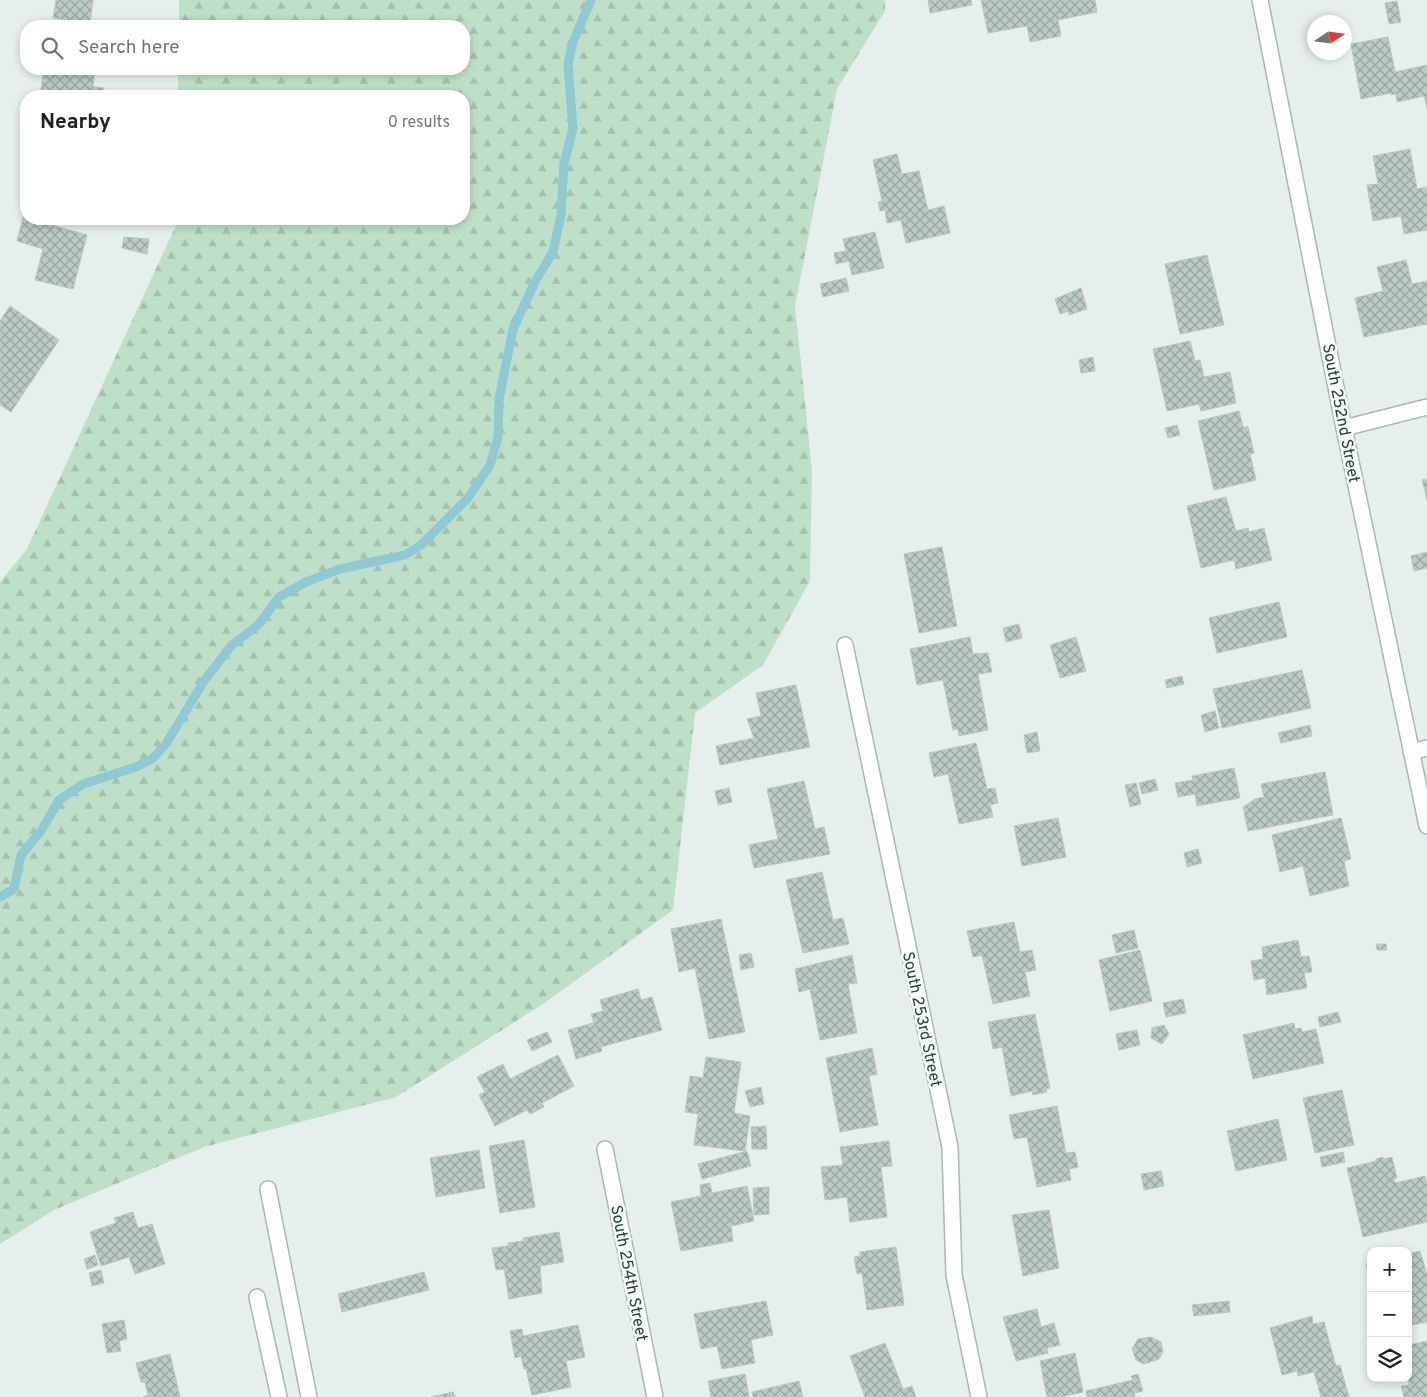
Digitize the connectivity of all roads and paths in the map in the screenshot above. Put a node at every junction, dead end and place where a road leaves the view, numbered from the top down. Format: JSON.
{"nodes":[{"id":1,"x":1260,"y":0,"type":"edge"},
{"id":2,"x":1427,"y":407,"type":"edge"},
{"id":3,"x":1344,"y":428,"type":"junction"},
{"id":4,"x":845,"y":645,"type":"dead end"},
{"id":5,"x":1427,"y":748,"type":"edge"},
{"id":6,"x":1411,"y":752,"type":"junction"},
{"id":7,"x":1427,"y":826,"type":"edge"},
{"id":8,"x":605,"y":1149,"type":"dead end"},
{"id":9,"x":268,"y":1189,"type":"dead end"},
{"id":10,"x":257,"y":1297,"type":"dead end"},
{"id":11,"x":279,"y":1397,"type":"edge"},
{"id":12,"x":309,"y":1397,"type":"edge"},
{"id":13,"x":655,"y":1397,"type":"edge"},
{"id":14,"x":979,"y":1397,"type":"edge"}],
"edges":[{"from":1,"to":3,"type":"street","name":"South 252nd Street"},
{"from":2,"to":3,"type":"street"},
{"from":3,"to":6,"type":"street","name":"South 252nd Street"},
{"from":4,"to":14,"type":"street","name":"South 253rd Street"},
{"from":5,"to":6,"type":"street"},
{"from":6,"to":7,"type":"street","name":"South 252nd Street"},
{"from":8,"to":13,"type":"street","name":"South 254th Street"},
{"from":9,"to":12,"type":"street"},
{"from":10,"to":11,"type":"street"}]}
